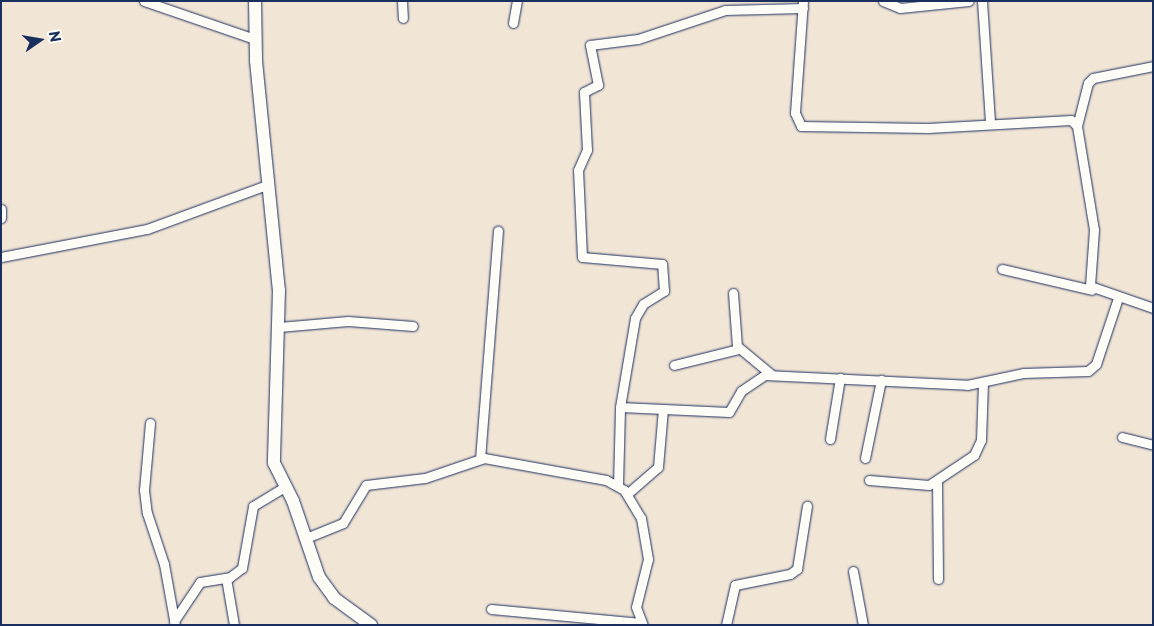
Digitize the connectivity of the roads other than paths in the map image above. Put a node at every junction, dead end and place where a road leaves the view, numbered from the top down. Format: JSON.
{"nodes":[{"id":1,"x":144,"y":1,"type":"edge"},
{"id":2,"x":255,"y":1,"type":"edge"},
{"id":3,"x":402,"y":1,"type":"edge"},
{"id":4,"x":517,"y":1,"type":"edge"},
{"id":5,"x":883,"y":1,"type":"edge"},
{"id":6,"x":969,"y":1,"type":"edge"},
{"id":7,"x":982,"y":1,"type":"edge"},
{"id":8,"x":803,"y":5,"type":"edge"},
{"id":9,"x":403,"y":18,"type":"dead end"},
{"id":10,"x":513,"y":23,"type":"dead end"},
{"id":11,"x":255,"y":39,"type":"junction"},
{"id":12,"x":1153,"y":66,"type":"edge"},
{"id":13,"x":990,"y":124,"type":"junction"},
{"id":14,"x":1077,"y":126,"type":"junction"},
{"id":15,"x":269,"y":184,"type":"junction"},
{"id":16,"x":1,"y":209,"type":"edge"},
{"id":17,"x":1,"y":218,"type":"edge"},
{"id":18,"x":498,"y":231,"type":"dead end"},
{"id":19,"x":2,"y":258,"type":"edge"},
{"id":20,"x":1002,"y":269,"type":"dead end"},
{"id":21,"x":1092,"y":290,"type":"junction"},
{"id":22,"x":733,"y":293,"type":"dead end"},
{"id":23,"x":1118,"y":298,"type":"junction"},
{"id":24,"x":1153,"y":308,"type":"edge"},
{"id":25,"x":413,"y":326,"type":"dead end"},
{"id":26,"x":280,"y":327,"type":"junction"},
{"id":27,"x":738,"y":349,"type":"junction"},
{"id":28,"x":674,"y":365,"type":"dead end"},
{"id":29,"x":772,"y":375,"type":"junction"},
{"id":30,"x":840,"y":378,"type":"junction"},
{"id":31,"x":881,"y":380,"type":"junction"},
{"id":32,"x":983,"y":382,"type":"junction"},
{"id":33,"x":620,"y":407,"type":"junction"},
{"id":34,"x":663,"y":409,"type":"junction"},
{"id":35,"x":150,"y":423,"type":"dead end"},
{"id":36,"x":1122,"y":438,"type":"dead end"},
{"id":37,"x":830,"y":439,"type":"dead end"},
{"id":38,"x":1153,"y":445,"type":"edge"},
{"id":39,"x":864,"y":458,"type":"dead end"},
{"id":40,"x":480,"y":459,"type":"junction"},
{"id":41,"x":869,"y":480,"type":"dead end"},
{"id":42,"x":936,"y":481,"type":"junction"},
{"id":43,"x":618,"y":485,"type":"junction"},
{"id":44,"x":285,"y":487,"type":"junction"},
{"id":45,"x":628,"y":494,"type":"junction"},
{"id":46,"x":808,"y":506,"type":"dead end"},
{"id":47,"x":306,"y":538,"type":"junction"},
{"id":48,"x":853,"y":571,"type":"dead end"},
{"id":49,"x":226,"y":578,"type":"junction"},
{"id":50,"x":938,"y":578,"type":"dead end"},
{"id":51,"x":491,"y":609,"type":"dead end"},
{"id":52,"x":175,"y":623,"type":"edge"},
{"id":53,"x":642,"y":624,"type":"edge"},
{"id":54,"x":234,"y":625,"type":"edge"},
{"id":55,"x":371,"y":625,"type":"edge"},
{"id":56,"x":726,"y":625,"type":"edge"},
{"id":57,"x":863,"y":625,"type":"edge"}],
"edges":[{"from":1,"to":11,"type":"street"},
{"from":2,"to":11,"type":"street"},
{"from":3,"to":9,"type":"street"},
{"from":4,"to":10,"type":"street"},
{"from":5,"to":6,"type":"street"},
{"from":7,"to":13,"type":"street"},
{"from":8,"to":13,"type":"street"},
{"from":8,"to":33,"type":"street"},
{"from":11,"to":15,"type":"street"},
{"from":12,"to":14,"type":"street"},
{"from":13,"to":14,"type":"street"},
{"from":14,"to":21,"type":"street"},
{"from":15,"to":19,"type":"street"},
{"from":15,"to":26,"type":"street"},
{"from":16,"to":17,"type":"street"},
{"from":18,"to":40,"type":"street"},
{"from":20,"to":21,"type":"street"},
{"from":21,"to":23,"type":"street"},
{"from":22,"to":27,"type":"street"},
{"from":23,"to":24,"type":"street"},
{"from":23,"to":32,"type":"street"},
{"from":25,"to":26,"type":"street"},
{"from":26,"to":44,"type":"street"},
{"from":27,"to":28,"type":"street"},
{"from":27,"to":29,"type":"street"},
{"from":29,"to":30,"type":"street"},
{"from":29,"to":34,"type":"street"},
{"from":30,"to":31,"type":"street"},
{"from":30,"to":37,"type":"street"},
{"from":31,"to":32,"type":"street"},
{"from":31,"to":39,"type":"street"},
{"from":32,"to":42,"type":"street"},
{"from":33,"to":34,"type":"street"},
{"from":33,"to":43,"type":"street"},
{"from":34,"to":45,"type":"street"},
{"from":35,"to":52,"type":"street"},
{"from":36,"to":38,"type":"street"},
{"from":40,"to":43,"type":"street"},
{"from":40,"to":47,"type":"street"},
{"from":41,"to":42,"type":"street"},
{"from":42,"to":50,"type":"street"},
{"from":43,"to":45,"type":"street"},
{"from":44,"to":47,"type":"street"},
{"from":44,"to":49,"type":"street"},
{"from":45,"to":53,"type":"street"},
{"from":46,"to":56,"type":"street"},
{"from":47,"to":55,"type":"street"},
{"from":48,"to":57,"type":"street"},
{"from":49,"to":52,"type":"street"},
{"from":49,"to":54,"type":"street"},
{"from":51,"to":53,"type":"street"}]}
